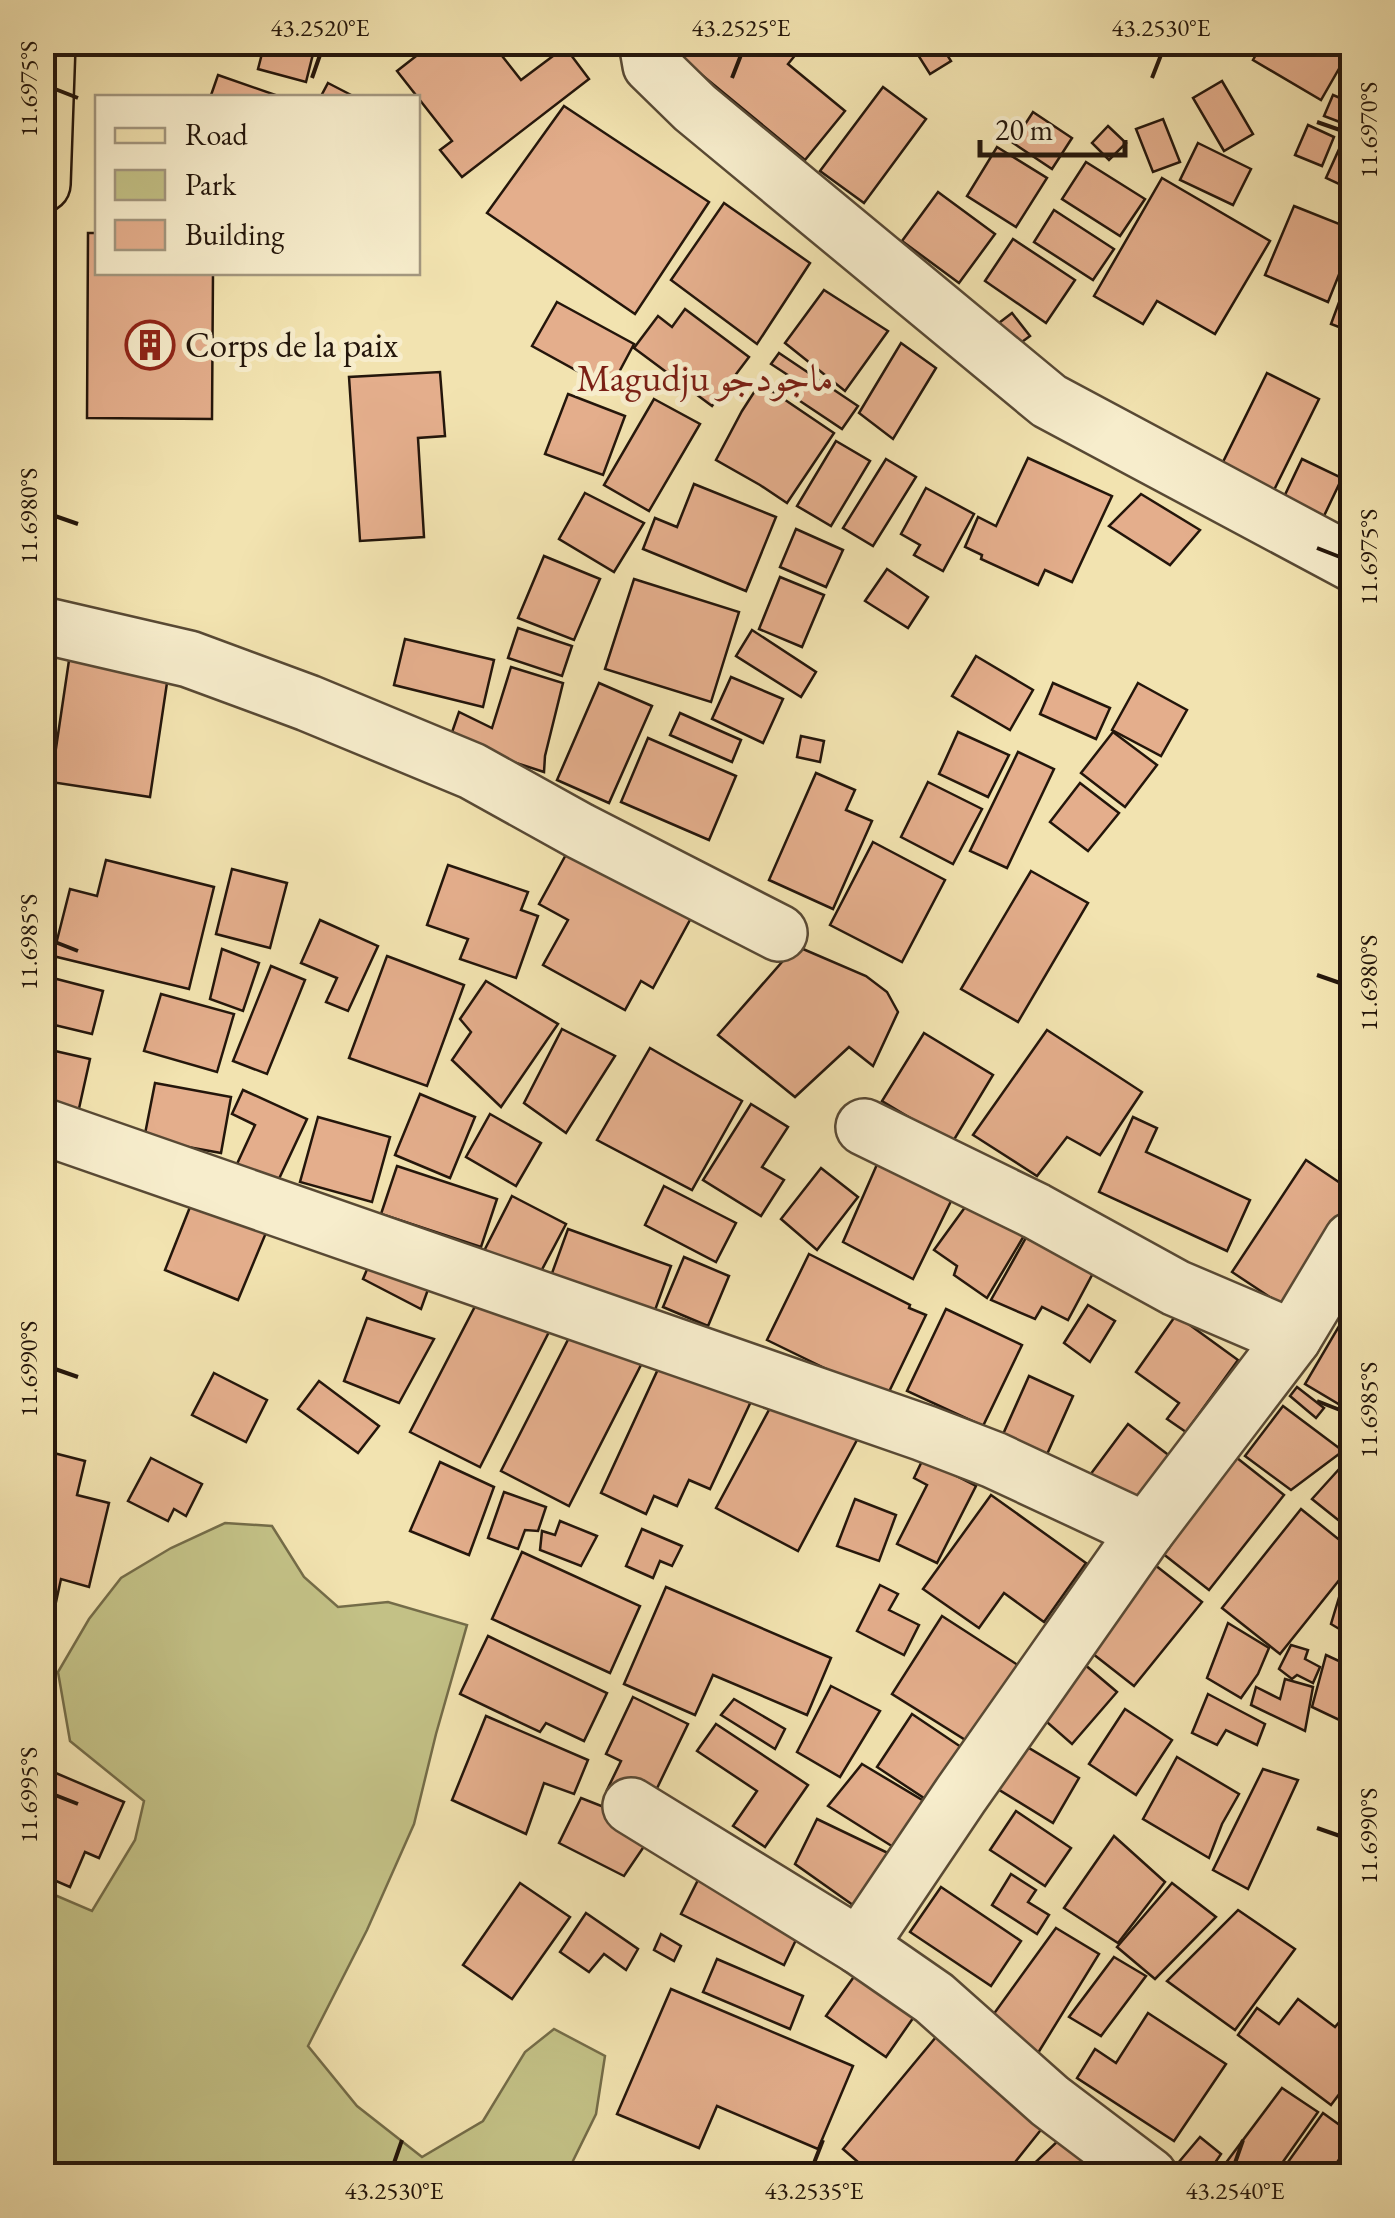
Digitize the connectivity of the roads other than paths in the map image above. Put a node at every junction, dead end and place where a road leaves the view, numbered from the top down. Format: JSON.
{"nodes":[{"id":1,"x":47,"y":42,"type":"edge"},
{"id":2,"x":647,"y":42,"type":"edge"},
{"id":3,"x":42,"y":184,"type":"edge"},
{"id":4,"x":1352,"y":563,"type":"edge"},
{"id":5,"x":42,"y":625,"type":"edge"},
{"id":6,"x":779,"y":933,"type":"dead end"},
{"id":7,"x":42,"y":1126,"type":"edge"},
{"id":8,"x":864,"y":1127,"type":"dead end"},
{"id":9,"x":1352,"y":1240,"type":"edge"},
{"id":10,"x":1294,"y":1338,"type":"junction"},
{"id":11,"x":1146,"y":1531,"type":"junction"},
{"id":12,"x":631,"y":1806,"type":"dead end"},
{"id":13,"x":859,"y":1946,"type":"junction"},
{"id":14,"x":1149,"y":2176,"type":"edge"}],
"edges":[{"from":1,"to":3,"type":"main road"},
{"from":2,"to":4,"type":"street"},
{"from":5,"to":6,"type":"street"},
{"from":7,"to":11,"type":"street"},
{"from":8,"to":10,"type":"street"},
{"from":9,"to":10,"type":"street"},
{"from":10,"to":11,"type":"street"},
{"from":11,"to":13,"type":"street"},
{"from":12,"to":13,"type":"street"},
{"from":13,"to":14,"type":"street"}]}
